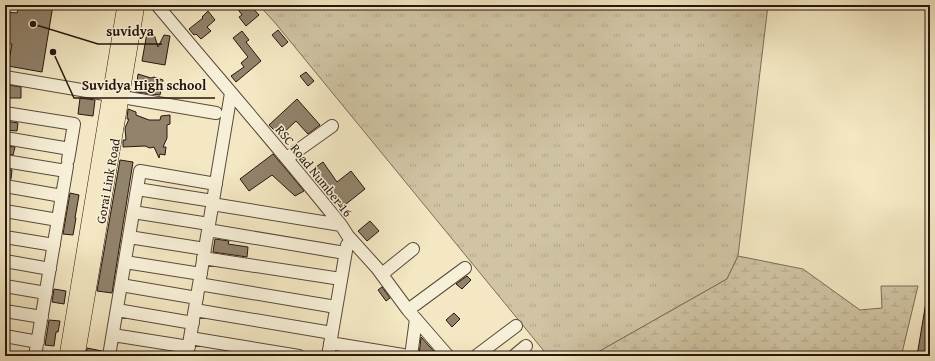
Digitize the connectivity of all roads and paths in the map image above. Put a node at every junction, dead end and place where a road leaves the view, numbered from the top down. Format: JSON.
{"nodes":[{"id":1,"x":125,"y":5,"type":"edge"},
{"id":2,"x":137,"y":5,"type":"edge"},
{"id":3,"x":157,"y":5,"type":"edge"},
{"id":4,"x":5,"y":77,"type":"edge"},
{"id":5,"x":231,"y":93,"type":"junction"},
{"id":6,"x":116,"y":96,"type":"junction"},
{"id":7,"x":5,"y":113,"type":"edge"},
{"id":8,"x":216,"y":113,"type":"dead end"},
{"id":9,"x":332,"y":126,"type":"dead end"},
{"id":10,"x":5,"y":138,"type":"edge"},
{"id":11,"x":287,"y":158,"type":"junction"},
{"id":12,"x":5,"y":161,"type":"edge"},
{"id":13,"x":68,"y":161,"type":"junction"},
{"id":14,"x":216,"y":184,"type":"junction"},
{"id":15,"x":5,"y":186,"type":"edge"},
{"id":16,"x":137,"y":189,"type":"junction"},
{"id":17,"x":62,"y":196,"type":"junction"},
{"id":18,"x":212,"y":202,"type":"junction"},
{"id":19,"x":5,"y":211,"type":"edge"},
{"id":20,"x":133,"y":212,"type":"junction"},
{"id":21,"x":58,"y":220,"type":"junction"},
{"id":22,"x":342,"y":225,"type":"junction"},
{"id":23,"x":208,"y":227,"type":"junction"},
{"id":24,"x":5,"y":236,"type":"edge"},
{"id":25,"x":348,"y":236,"type":"junction"},
{"id":26,"x":129,"y":237,"type":"junction"},
{"id":27,"x":54,"y":244,"type":"junction"},
{"id":28,"x":413,"y":249,"type":"dead end"},
{"id":29,"x":345,"y":253,"type":"junction"},
{"id":30,"x":204,"y":254,"type":"junction"},
{"id":31,"x":5,"y":261,"type":"edge"},
{"id":32,"x":125,"y":262,"type":"junction"},
{"id":33,"x":50,"y":268,"type":"junction"},
{"id":34,"x":466,"y":268,"type":"dead end"},
{"id":35,"x":382,"y":274,"type":"junction"},
{"id":36,"x":200,"y":279,"type":"junction"},
{"id":37,"x":341,"y":279,"type":"junction"},
{"id":38,"x":121,"y":285,"type":"junction"},
{"id":39,"x":5,"y":286,"type":"edge"},
{"id":40,"x":46,"y":293,"type":"junction"},
{"id":41,"x":197,"y":298,"type":"junction"},
{"id":42,"x":336,"y":307,"type":"junction"},
{"id":43,"x":117,"y":310,"type":"junction"},
{"id":44,"x":5,"y":311,"type":"edge"},
{"id":45,"x":412,"y":315,"type":"junction"},
{"id":46,"x":194,"y":316,"type":"junction"},
{"id":47,"x":42,"y":317,"type":"junction"},
{"id":48,"x":516,"y":326,"type":"dead end"},
{"id":49,"x":113,"y":335,"type":"junction"},
{"id":50,"x":5,"y":336,"type":"edge"},
{"id":51,"x":331,"y":338,"type":"junction"},
{"id":52,"x":38,"y":342,"type":"junction"},
{"id":53,"x":526,"y":346,"type":"dead end"},
{"id":54,"x":189,"y":347,"type":"edge"},
{"id":55,"x":36,"y":356,"type":"edge"},
{"id":56,"x":67,"y":356,"type":"edge"},
{"id":57,"x":77,"y":356,"type":"edge"},
{"id":58,"x":109,"y":356,"type":"edge"},
{"id":59,"x":299,"y":356,"type":"edge"},
{"id":60,"x":328,"y":356,"type":"edge"},
{"id":61,"x":407,"y":356,"type":"edge"},
{"id":62,"x":448,"y":356,"type":"edge"},
{"id":63,"x":476,"y":356,"type":"edge"},
{"id":64,"x":514,"y":356,"type":"edge"}],
"edges":[{"from":1,"to":6,"type":"main road","name":"Gorai Link Road"},
{"from":2,"to":6,"type":"main road","name":"Gorai Link Road"},
{"from":3,"to":5,"type":"street","name":"RSC Road Number 16"},
{"from":4,"to":6,"type":"street"},
{"from":5,"to":11,"type":"street","name":"RSC Road Number 16"},
{"from":5,"to":14,"type":"street"},
{"from":6,"to":8,"type":"street"},
{"from":6,"to":56,"type":"main road","name":"Gorai Link Road"},
{"from":6,"to":57,"type":"main road","name":"Gorai Link Road"},
{"from":7,"to":13,"type":"street"},
{"from":9,"to":11,"type":"street"},
{"from":10,"to":13,"type":"street"},
{"from":11,"to":22,"type":"street","name":"RSC Road Number 16"},
{"from":12,"to":13,"type":"street"},
{"from":13,"to":17,"type":"street"},
{"from":14,"to":16,"type":"street"},
{"from":14,"to":18,"type":"street"},
{"from":15,"to":17,"type":"street"},
{"from":16,"to":18,"type":"street"},
{"from":16,"to":20,"type":"street"},
{"from":17,"to":21,"type":"street"},
{"from":18,"to":22,"type":"street"},
{"from":18,"to":23,"type":"street"},
{"from":19,"to":21,"type":"street"},
{"from":20,"to":23,"type":"street"},
{"from":20,"to":26,"type":"street"},
{"from":21,"to":27,"type":"street"},
{"from":22,"to":25,"type":"street","name":"RSC Road Number 16"},
{"from":23,"to":29,"type":"street"},
{"from":23,"to":30,"type":"street"},
{"from":24,"to":27,"type":"street"},
{"from":25,"to":29,"type":"street"},
{"from":25,"to":35,"type":"street","name":"RSC Road Number 16"},
{"from":26,"to":30,"type":"street"},
{"from":26,"to":32,"type":"street"},
{"from":27,"to":33,"type":"street"},
{"from":28,"to":35,"type":"street"},
{"from":29,"to":37,"type":"street"},
{"from":30,"to":36,"type":"street"},
{"from":30,"to":37,"type":"street"},
{"from":31,"to":33,"type":"street"},
{"from":32,"to":36,"type":"street"},
{"from":32,"to":38,"type":"street"},
{"from":33,"to":40,"type":"street"},
{"from":34,"to":45,"type":"street"},
{"from":35,"to":45,"type":"street","name":"RSC Road Number 16"},
{"from":36,"to":41,"type":"street"},
{"from":36,"to":42,"type":"street"},
{"from":37,"to":42,"type":"street"},
{"from":38,"to":41,"type":"street"},
{"from":38,"to":43,"type":"street"},
{"from":39,"to":40,"type":"street"},
{"from":40,"to":47,"type":"street"},
{"from":41,"to":46,"type":"street"},
{"from":42,"to":51,"type":"street"},
{"from":43,"to":46,"type":"street"},
{"from":43,"to":49,"type":"street"},
{"from":44,"to":47,"type":"street"},
{"from":45,"to":61,"type":"street"},
{"from":45,"to":62,"type":"street","name":"RSC Road Number 16"},
{"from":46,"to":51,"type":"street"},
{"from":46,"to":54,"type":"street"},
{"from":47,"to":52,"type":"street"},
{"from":48,"to":63,"type":"street"},
{"from":49,"to":54,"type":"street"},
{"from":49,"to":58,"type":"street"},
{"from":50,"to":52,"type":"street"},
{"from":51,"to":60,"type":"street"},
{"from":51,"to":61,"type":"street"},
{"from":52,"to":55,"type":"street"},
{"from":53,"to":64,"type":"street"},
{"from":54,"to":59,"type":"street"}]}
